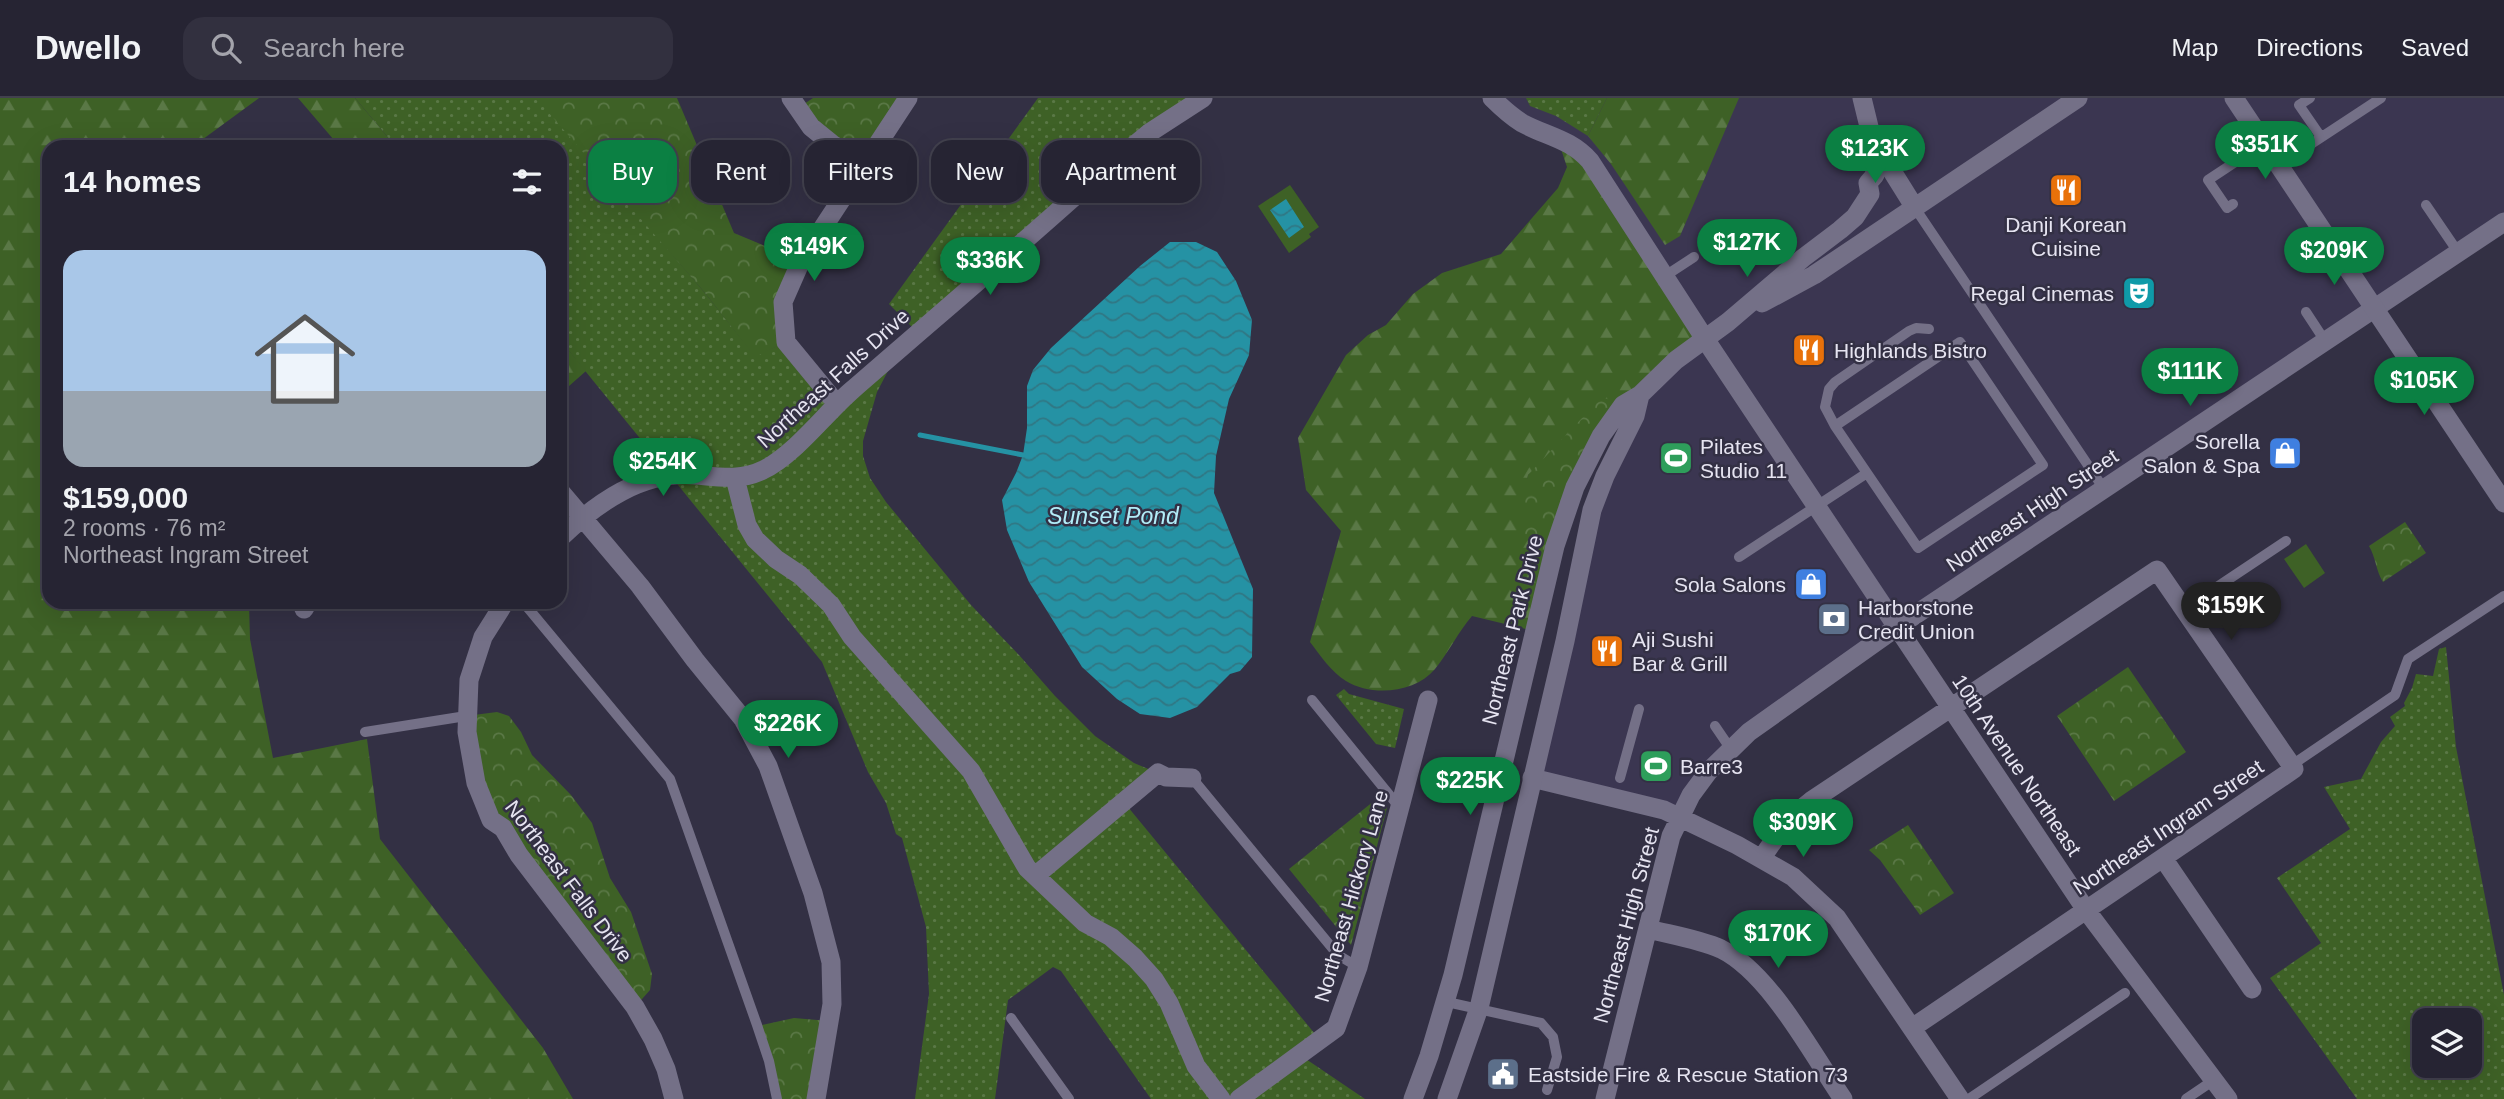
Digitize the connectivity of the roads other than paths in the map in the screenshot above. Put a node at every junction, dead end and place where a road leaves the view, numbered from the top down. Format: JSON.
{"nodes":[{"id":1,"x":791,"y":98,"type":"edge"},
{"id":2,"x":908,"y":98,"type":"edge"},
{"id":3,"x":1203,"y":98,"type":"edge"},
{"id":4,"x":1493,"y":98,"type":"edge"},
{"id":5,"x":1862,"y":98,"type":"edge"},
{"id":6,"x":2078,"y":98,"type":"edge"},
{"id":7,"x":2234,"y":98,"type":"edge"},
{"id":8,"x":2310,"y":98,"type":"edge"},
{"id":9,"x":2381,"y":98,"type":"edge"},
{"id":10,"x":2321,"y":137,"type":"junction"},
{"id":11,"x":1872,"y":139,"type":"junction"},
{"id":12,"x":827,"y":140,"type":"edge"},
{"id":13,"x":880,"y":140,"type":"edge"},
{"id":14,"x":2264,"y":143,"type":"junction"},
{"id":15,"x":2279,"y":165,"type":"junction"},
{"id":16,"x":1898,"y":183,"type":"junction"},
{"id":17,"x":1944,"y":188,"type":"junction"},
{"id":18,"x":839,"y":203,"type":"edge"},
{"id":19,"x":2233,"y":204,"type":"dead end"},
{"id":20,"x":2426,"y":205,"type":"dead end"},
{"id":21,"x":1915,"y":208,"type":"junction"},
{"id":22,"x":2504,"y":222,"type":"edge"},
{"id":23,"x":2458,"y":253,"type":"junction"},
{"id":24,"x":1694,"y":257,"type":"dead end"},
{"id":25,"x":1665,"y":276,"type":"junction"},
{"id":26,"x":2373,"y":309,"type":"junction"},
{"id":27,"x":2306,"y":312,"type":"dead end"},
{"id":28,"x":1728,"y":321,"type":"junction"},
{"id":29,"x":1929,"y":329,"type":"dead end"},
{"id":30,"x":1705,"y":339,"type":"junction"},
{"id":31,"x":2325,"y":341,"type":"junction"},
{"id":32,"x":1640,"y":395,"type":"junction"},
{"id":33,"x":837,"y":404,"type":"junction"},
{"id":34,"x":1835,"y":426,"type":"junction"},
{"id":35,"x":1867,"y":473,"type":"junction"},
{"id":36,"x":735,"y":478,"type":"junction"},
{"id":37,"x":2104,"y":489,"type":"junction"},
{"id":38,"x":567,"y":499,"type":"edge"},
{"id":39,"x":2504,"y":503,"type":"edge"},
{"id":40,"x":1817,"y":506,"type":"junction"},
{"id":41,"x":582,"y":517,"type":"junction"},
{"id":42,"x":567,"y":531,"type":"edge"},
{"id":43,"x":2286,"y":541,"type":"dead end"},
{"id":44,"x":1739,"y":557,"type":"dead end"},
{"id":45,"x":2504,"y":596,"type":"edge"},
{"id":46,"x":501,"y":609,"type":"edge"},
{"id":47,"x":529,"y":609,"type":"edge"},
{"id":48,"x":2184,"y":609,"type":"junction"},
{"id":49,"x":1897,"y":627,"type":"junction"},
{"id":50,"x":1312,"y":699,"type":"dead end"},
{"id":51,"x":1428,"y":700,"type":"dead end"},
{"id":52,"x":1950,"y":707,"type":"junction"},
{"id":53,"x":1639,"y":709,"type":"dead end"},
{"id":54,"x":466,"y":716,"type":"junction"},
{"id":55,"x":1715,"y":726,"type":"dead end"},
{"id":56,"x":365,"y":732,"type":"dead end"},
{"id":57,"x":1730,"y":748,"type":"junction"},
{"id":58,"x":2292,"y":765,"type":"junction"},
{"id":59,"x":1192,"y":778,"type":"joint"},
{"id":60,"x":1532,"y":778,"type":"junction"},
{"id":61,"x":1620,"y":778,"type":"dead end"},
{"id":62,"x":1400,"y":808,"type":"junction"},
{"id":63,"x":1680,"y":816,"type":"junction"},
{"id":64,"x":1762,"y":858,"type":"junction"},
{"id":65,"x":2162,"y":858,"type":"junction"},
{"id":66,"x":1035,"y":876,"type":"junction"},
{"id":67,"x":2086,"y":910,"type":"junction"},
{"id":68,"x":1648,"y":929,"type":"junction"},
{"id":69,"x":1358,"y":967,"type":"junction"},
{"id":70,"x":2252,"y":989,"type":"dead end"},
{"id":71,"x":2125,"y":993,"type":"dead end"},
{"id":72,"x":1447,"y":1002,"type":"junction"},
{"id":73,"x":1479,"y":1009,"type":"junction"},
{"id":74,"x":1011,"y":1018,"type":"dead end"},
{"id":75,"x":1912,"y":1028,"type":"junction"},
{"id":76,"x":2214,"y":1080,"type":"junction"},
{"id":77,"x":1546,"y":1090,"type":"dead end"},
{"id":78,"x":674,"y":1099,"type":"edge"},
{"id":79,"x":777,"y":1099,"type":"edge"},
{"id":80,"x":816,"y":1099,"type":"edge"},
{"id":81,"x":1069,"y":1099,"type":"edge"},
{"id":82,"x":1221,"y":1099,"type":"edge"},
{"id":83,"x":1239,"y":1099,"type":"edge"},
{"id":84,"x":1413,"y":1099,"type":"edge"},
{"id":85,"x":1447,"y":1099,"type":"edge"},
{"id":86,"x":1605,"y":1099,"type":"edge"},
{"id":87,"x":1843,"y":1099,"type":"edge"},
{"id":88,"x":1960,"y":1099,"type":"edge"},
{"id":89,"x":1969,"y":1099,"type":"edge"},
{"id":90,"x":2186,"y":1099,"type":"edge"},
{"id":91,"x":2228,"y":1099,"type":"edge"}],
"edges":[{"from":1,"to":12,"type":"street"},
{"from":2,"to":13,"type":"street"},
{"from":3,"to":33,"type":"street","name":"Northeast Falls Drive"},
{"from":4,"to":25,"type":"street","name":"10th Avenue Northeast"},
{"from":5,"to":11,"type":"street"},
{"from":6,"to":17,"type":"street","name":"Northeast Park Drive"},
{"from":7,"to":14,"type":"street"},
{"from":8,"to":10,"type":"lane"},
{"from":9,"to":10,"type":"lane"},
{"from":10,"to":15,"type":"lane"},
{"from":11,"to":16,"type":"street"},
{"from":11,"to":28,"type":"street","name":"Northeast Park Drive"},
{"from":14,"to":15,"type":"street"},
{"from":14,"to":19,"type":"lane"},
{"from":15,"to":26,"type":"street"},
{"from":16,"to":17,"type":"street"},
{"from":16,"to":21,"type":"street"},
{"from":17,"to":21,"type":"street","name":"Northeast Park Drive"},
{"from":18,"to":33,"type":"street"},
{"from":20,"to":23,"type":"lane"},
{"from":21,"to":28,"type":"street","name":"Northeast Park Drive"},
{"from":21,"to":37,"type":"lane"},
{"from":22,"to":23,"type":"street","name":"Northeast High Street"},
{"from":23,"to":26,"type":"street","name":"Northeast High Street"},
{"from":24,"to":25,"type":"lane"},
{"from":25,"to":30,"type":"street","name":"10th Avenue Northeast"},
{"from":26,"to":31,"type":"street","name":"Northeast High Street"},
{"from":26,"to":39,"type":"street"},
{"from":27,"to":31,"type":"lane"},
{"from":28,"to":30,"type":"street","name":"Northeast Park Drive"},
{"from":29,"to":34,"type":"lane"},
{"from":30,"to":32,"type":"street","name":"Northeast Park Drive"},
{"from":30,"to":40,"type":"street","name":"10th Avenue Northeast"},
{"from":31,"to":37,"type":"street","name":"Northeast High Street"},
{"from":32,"to":60,"type":"street","name":"Northeast Park Drive"},
{"from":32,"to":72,"type":"street","name":"Northeast Park Drive"},
{"from":33,"to":36,"type":"street","name":"Northeast Falls Drive"},
{"from":34,"to":35,"type":"lane"},
{"from":34,"to":35,"type":"lane"},
{"from":35,"to":40,"type":"lane"},
{"from":36,"to":41,"type":"street","name":"Northeast Falls Drive"},
{"from":36,"to":66,"type":"street"},
{"from":37,"to":49,"type":"street","name":"Northeast High Street"},
{"from":38,"to":41,"type":"street"},
{"from":40,"to":44,"type":"lane"},
{"from":40,"to":49,"type":"street","name":"10th Avenue Northeast"},
{"from":41,"to":42,"type":"street","name":"Northeast Falls Drive"},
{"from":41,"to":80,"type":"street"},
{"from":43,"to":48,"type":"lane"},
{"from":45,"to":58,"type":"lane"},
{"from":46,"to":54,"type":"street","name":"Northeast Falls Drive"},
{"from":47,"to":79,"type":"lane"},
{"from":48,"to":52,"type":"street","name":"Northeast Ingram Street"},
{"from":48,"to":58,"type":"street","name":"Northeast Ingram Street"},
{"from":49,"to":52,"type":"street","name":"10th Avenue Northeast"},
{"from":49,"to":57,"type":"street","name":"Northeast High Street"},
{"from":50,"to":62,"type":"lane"},
{"from":51,"to":62,"type":"street","name":"Northeast Hickory Lane"},
{"from":52,"to":64,"type":"street","name":"Northeast Ingram Street"},
{"from":52,"to":67,"type":"street","name":"10th Avenue Northeast"},
{"from":53,"to":61,"type":"lane"},
{"from":54,"to":56,"type":"lane"},
{"from":54,"to":78,"type":"street","name":"Northeast Falls Drive"},
{"from":55,"to":57,"type":"lane"},
{"from":57,"to":63,"type":"street","name":"Northeast High Street"},
{"from":58,"to":65,"type":"street","name":"Northeast Ingram Street"},
{"from":59,"to":66,"type":"street"},
{"from":59,"to":69,"type":"lane"},
{"from":60,"to":63,"type":"street"},
{"from":60,"to":73,"type":"street","name":"Northeast Park Drive"},
{"from":62,"to":69,"type":"street","name":"Northeast Hickory Lane"},
{"from":63,"to":64,"type":"street"},
{"from":63,"to":68,"type":"street","name":"Northeast High Street"},
{"from":64,"to":75,"type":"street"},
{"from":65,"to":67,"type":"street","name":"Northeast Ingram Street"},
{"from":65,"to":70,"type":"street"},
{"from":66,"to":82,"type":"street"},
{"from":67,"to":75,"type":"street","name":"Northeast Ingram Street"},
{"from":67,"to":76,"type":"street","name":"10th Avenue Northeast"},
{"from":68,"to":86,"type":"street","name":"Northeast High Street"},
{"from":68,"to":87,"type":"street"},
{"from":69,"to":83,"type":"street","name":"Northeast Hickory Lane"},
{"from":71,"to":89,"type":"lane"},
{"from":72,"to":73,"type":"lane"},
{"from":72,"to":84,"type":"street","name":"Northeast Park Drive"},
{"from":73,"to":77,"type":"lane"},
{"from":73,"to":85,"type":"street","name":"Northeast Park Drive"},
{"from":74,"to":81,"type":"lane"},
{"from":75,"to":88,"type":"street"},
{"from":76,"to":90,"type":"lane"},
{"from":76,"to":91,"type":"street","name":"10th Avenue Northeast"}]}
